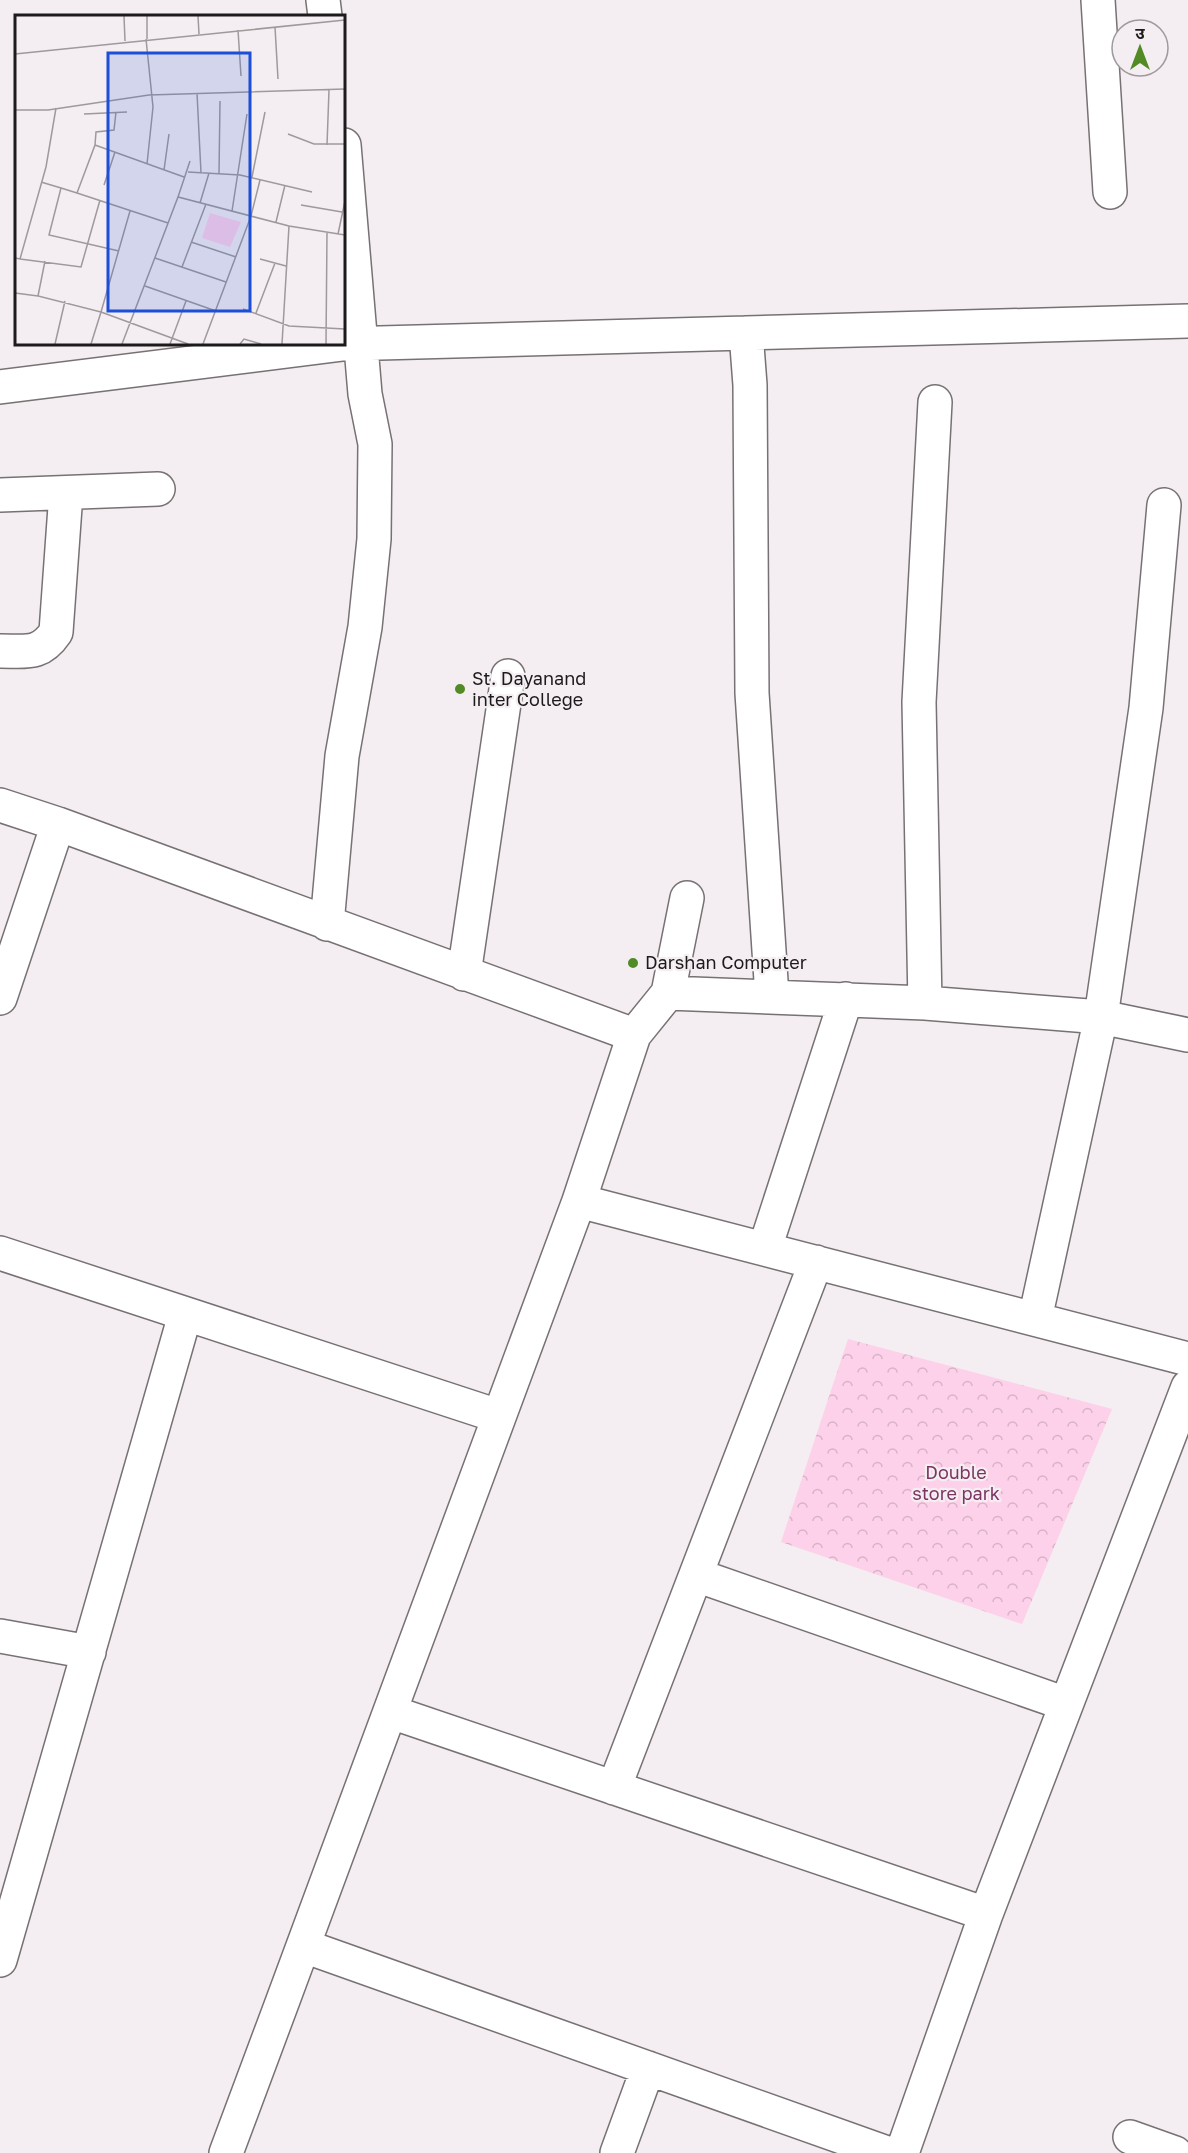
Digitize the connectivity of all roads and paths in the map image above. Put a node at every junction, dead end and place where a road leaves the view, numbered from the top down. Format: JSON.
{"nodes":[{"id":1,"x":324,"y":0,"type":"edge"},
{"id":2,"x":1098,"y":0,"type":"edge"},
{"id":3,"x":325,"y":15,"type":"edge"},
{"id":4,"x":345,"y":158,"type":"edge"},
{"id":5,"x":1110,"y":192,"type":"dead end"},
{"id":6,"x":1188,"y":321,"type":"edge"},
{"id":7,"x":746,"y":333,"type":"junction"},
{"id":8,"x":360,"y":343,"type":"junction"},
{"id":9,"x":344,"y":345,"type":"edge"},
{"id":10,"x":345,"y":345,"type":"edge"},
{"id":11,"x":0,"y":387,"type":"edge"},
{"id":12,"x":935,"y":402,"type":"dead end"},
{"id":13,"x":158,"y":489,"type":"dead end"},
{"id":14,"x":66,"y":493,"type":"junction"},
{"id":15,"x":0,"y":495,"type":"edge"},
{"id":16,"x":1164,"y":505,"type":"dead end"},
{"id":17,"x":0,"y":651,"type":"edge"},
{"id":18,"x":508,"y":676,"type":"dead end"},
{"id":19,"x":0,"y":805,"type":"edge"},
{"id":20,"x":58,"y":824,"type":"junction"},
{"id":21,"x":687,"y":898,"type":"dead end"},
{"id":22,"x":327,"y":924,"type":"junction"},
{"id":23,"x":465,"y":974,"type":"junction"},
{"id":24,"x":668,"y":993,"type":"junction"},
{"id":25,"x":772,"y":996,"type":"junction"},
{"id":26,"x":0,"y":998,"type":"edge"},
{"id":27,"x":846,"y":999,"type":"junction"},
{"id":28,"x":925,"y":1003,"type":"junction"},
{"id":29,"x":1101,"y":1017,"type":"junction"},
{"id":30,"x":634,"y":1035,"type":"junction"},
{"id":31,"x":1188,"y":1035,"type":"edge"},
{"id":32,"x":579,"y":1201,"type":"junction"},
{"id":33,"x":765,"y":1248,"type":"junction"},
{"id":34,"x":0,"y":1253,"type":"edge"},
{"id":35,"x":816,"y":1262,"type":"junction"},
{"id":36,"x":185,"y":1315,"type":"junction"},
{"id":37,"x":1035,"y":1319,"type":"junction"},
{"id":38,"x":1188,"y":1359,"type":"edge"},
{"id":39,"x":1188,"y":1387,"type":"edge"},
{"id":40,"x":498,"y":1416,"type":"junction"},
{"id":41,"x":696,"y":1575,"type":"junction"},
{"id":42,"x":0,"y":1636,"type":"edge"},
{"id":43,"x":88,"y":1652,"type":"junction"},
{"id":44,"x":1066,"y":1704,"type":"junction"},
{"id":45,"x":391,"y":1712,"type":"junction"},
{"id":46,"x":614,"y":1788,"type":"junction"},
{"id":47,"x":986,"y":1914,"type":"junction"},
{"id":48,"x":304,"y":1946,"type":"junction"},
{"id":49,"x":0,"y":1960,"type":"edge"},
{"id":50,"x":648,"y":2068,"type":"junction"},
{"id":51,"x":1131,"y":2137,"type":"dead end"},
{"id":52,"x":226,"y":2153,"type":"edge"},
{"id":53,"x":617,"y":2153,"type":"edge"},
{"id":54,"x":887,"y":2153,"type":"edge"},
{"id":55,"x":902,"y":2153,"type":"edge"},
{"id":56,"x":1175,"y":2153,"type":"edge"}],
"edges":[{"from":1,"to":3,"type":"street"},
{"from":2,"to":5,"type":"street"},
{"from":4,"to":8,"type":"street"},
{"from":6,"to":7,"type":"street"},
{"from":7,"to":8,"type":"street"},
{"from":7,"to":25,"type":"street"},
{"from":8,"to":10,"type":"street"},
{"from":8,"to":22,"type":"street"},
{"from":9,"to":11,"type":"street"},
{"from":12,"to":28,"type":"street"},
{"from":13,"to":14,"type":"street"},
{"from":14,"to":15,"type":"street"},
{"from":14,"to":17,"type":"street"},
{"from":16,"to":29,"type":"street"},
{"from":18,"to":23,"type":"street"},
{"from":19,"to":20,"type":"street"},
{"from":20,"to":22,"type":"street"},
{"from":20,"to":26,"type":"street"},
{"from":21,"to":24,"type":"street"},
{"from":22,"to":23,"type":"street"},
{"from":23,"to":30,"type":"street"},
{"from":24,"to":25,"type":"street"},
{"from":24,"to":30,"type":"street"},
{"from":25,"to":27,"type":"street"},
{"from":27,"to":28,"type":"street"},
{"from":27,"to":33,"type":"street"},
{"from":28,"to":29,"type":"street"},
{"from":29,"to":31,"type":"street"},
{"from":29,"to":37,"type":"street"},
{"from":30,"to":32,"type":"street"},
{"from":32,"to":33,"type":"street"},
{"from":32,"to":40,"type":"street"},
{"from":33,"to":35,"type":"street"},
{"from":34,"to":36,"type":"street"},
{"from":35,"to":37,"type":"street"},
{"from":35,"to":41,"type":"street"},
{"from":36,"to":40,"type":"street"},
{"from":36,"to":43,"type":"street"},
{"from":37,"to":38,"type":"street"},
{"from":39,"to":44,"type":"street"},
{"from":40,"to":45,"type":"street"},
{"from":41,"to":44,"type":"street"},
{"from":41,"to":46,"type":"street"},
{"from":42,"to":43,"type":"street"},
{"from":43,"to":49,"type":"street"},
{"from":44,"to":47,"type":"street"},
{"from":45,"to":46,"type":"street"},
{"from":45,"to":48,"type":"street"},
{"from":46,"to":47,"type":"street"},
{"from":47,"to":55,"type":"street"},
{"from":48,"to":50,"type":"street"},
{"from":48,"to":52,"type":"street"},
{"from":50,"to":53,"type":"street"},
{"from":50,"to":54,"type":"street"},
{"from":51,"to":56,"type":"street"}]}
